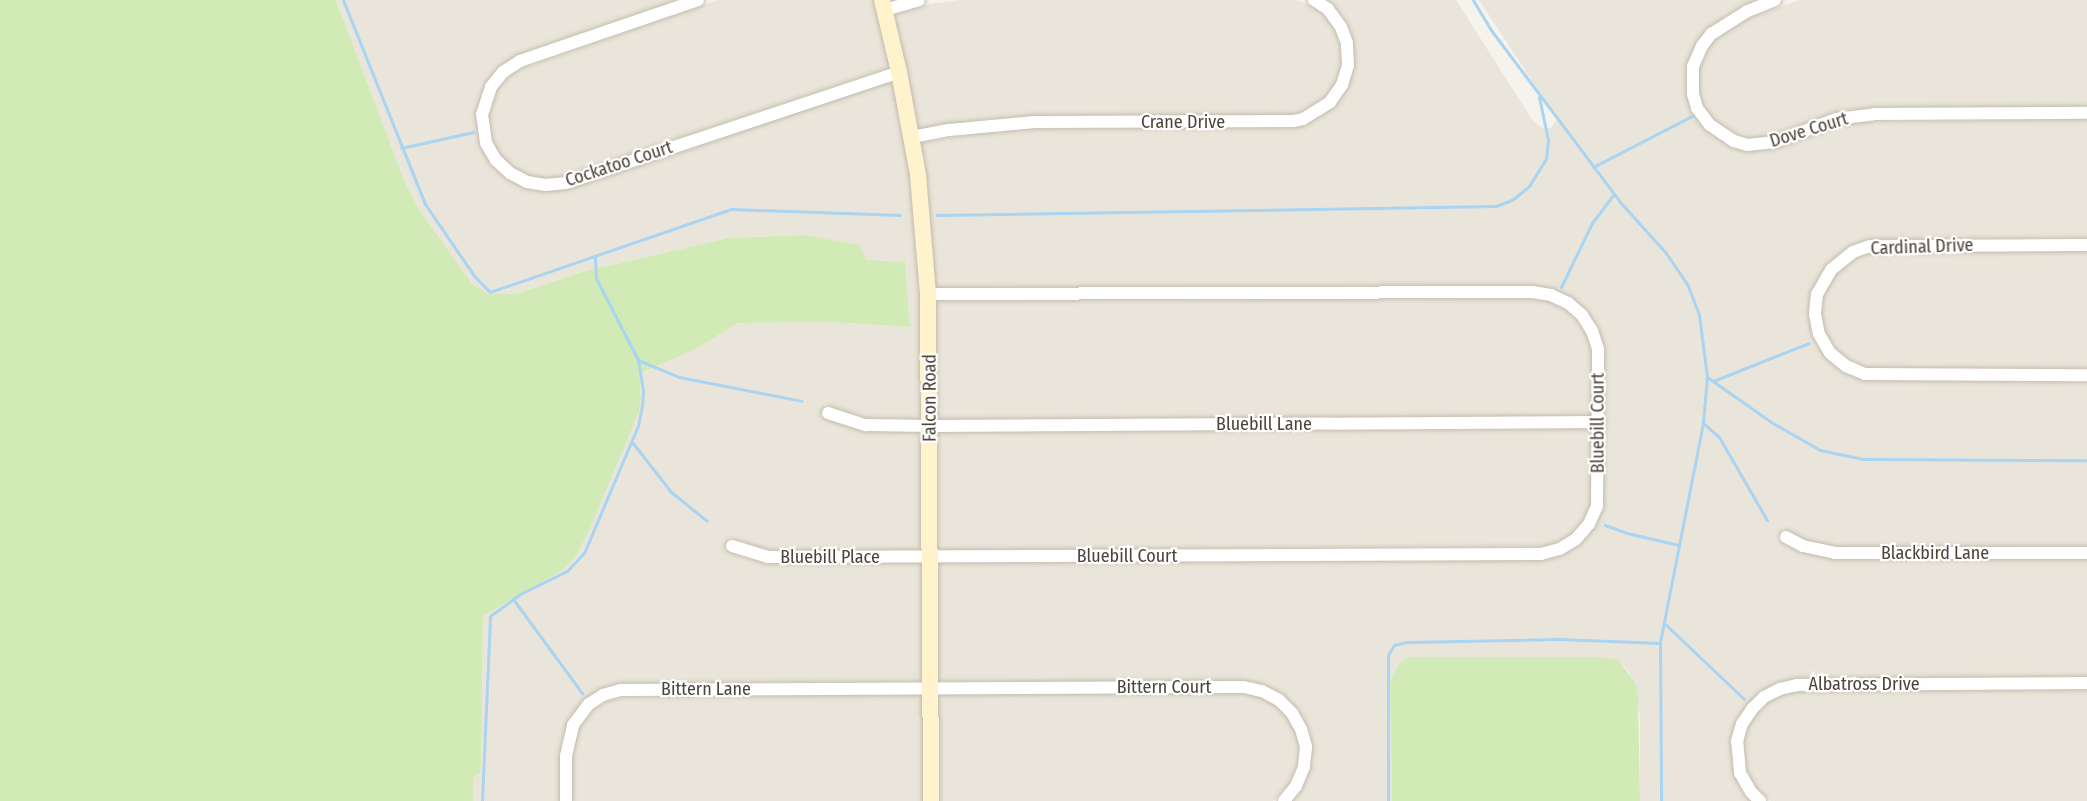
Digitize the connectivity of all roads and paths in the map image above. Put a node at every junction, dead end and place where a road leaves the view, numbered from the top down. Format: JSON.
{"nodes":[{"id":1,"x":698,"y":0,"type":"edge"},
{"id":2,"x":919,"y":0,"type":"edge"},
{"id":3,"x":1314,"y":0,"type":"edge"},
{"id":4,"x":1775,"y":0,"type":"edge"},
{"id":5,"x":884,"y":5,"type":"edge"},
{"id":6,"x":899,"y":72,"type":"junction"},
{"id":7,"x":2087,"y":113,"type":"edge"},
{"id":8,"x":912,"y":137,"type":"junction"},
{"id":9,"x":2087,"y":245,"type":"edge"},
{"id":10,"x":928,"y":294,"type":"junction"},
{"id":11,"x":2087,"y":375,"type":"edge"},
{"id":12,"x":828,"y":412,"type":"dead end"},
{"id":13,"x":1599,"y":422,"type":"junction"},
{"id":14,"x":930,"y":426,"type":"junction"},
{"id":15,"x":1786,"y":537,"type":"dead end"},
{"id":16,"x":732,"y":546,"type":"dead end"},
{"id":17,"x":2087,"y":553,"type":"edge"},
{"id":18,"x":930,"y":556,"type":"junction"},
{"id":19,"x":2087,"y":683,"type":"edge"},
{"id":20,"x":930,"y":687,"type":"junction"},
{"id":21,"x":566,"y":801,"type":"edge"},
{"id":22,"x":931,"y":801,"type":"edge"},
{"id":23,"x":1284,"y":801,"type":"edge"},
{"id":24,"x":1760,"y":801,"type":"edge"}],
"edges":[{"from":1,"to":6,"type":"street","name":"Cockatoo Court"},
{"from":2,"to":5,"type":"street"},
{"from":3,"to":8,"type":"street","name":"Crane Drive"},
{"from":4,"to":7,"type":"street","name":"Dove Court"},
{"from":5,"to":6,"type":"street","name":"Falcon Road"},
{"from":6,"to":8,"type":"street","name":"Falcon Road"},
{"from":8,"to":10,"type":"street","name":"Falcon Road"},
{"from":9,"to":11,"type":"street","name":"Cardinal Drive"},
{"from":10,"to":13,"type":"street","name":"Bluebill Court"},
{"from":10,"to":14,"type":"street","name":"Falcon Road"},
{"from":12,"to":14,"type":"street","name":"Bluebill Lane"},
{"from":13,"to":14,"type":"street","name":"Bluebill Lane"},
{"from":13,"to":18,"type":"street","name":"Bluebill Court"},
{"from":14,"to":18,"type":"street","name":"Falcon Road"},
{"from":15,"to":17,"type":"street","name":"Blackbird Lane"},
{"from":16,"to":18,"type":"street","name":"Bluebill Place"},
{"from":18,"to":20,"type":"street","name":"Falcon Road"},
{"from":19,"to":24,"type":"street","name":"Albatross Drive"},
{"from":20,"to":21,"type":"street","name":"Bittern Lane"},
{"from":20,"to":22,"type":"street","name":"Falcon Road"},
{"from":20,"to":23,"type":"street","name":"Bittern Court"}]}
